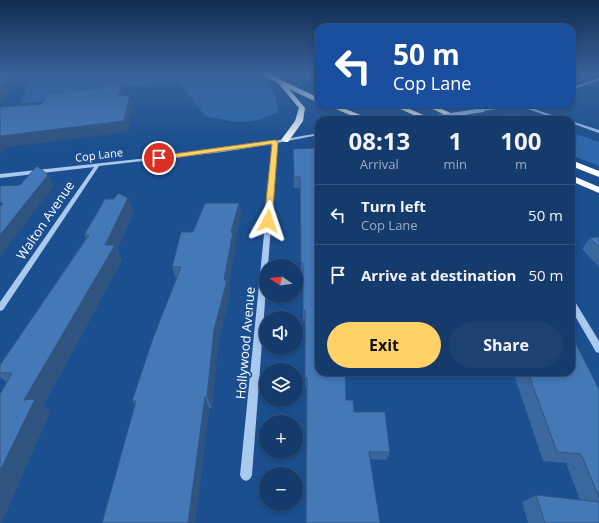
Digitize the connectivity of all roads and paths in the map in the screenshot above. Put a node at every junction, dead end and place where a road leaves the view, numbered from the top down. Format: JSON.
{"nodes":[{"id":1,"x":294,"y":98,"type":"edge"},
{"id":2,"x":338,"y":108,"type":"edge"},
{"id":3,"x":402,"y":108,"type":"edge"},
{"id":4,"x":434,"y":108,"type":"edge"},
{"id":5,"x":495,"y":108,"type":"edge"},
{"id":6,"x":531,"y":108,"type":"edge"},
{"id":7,"x":358,"y":116,"type":"edge"},
{"id":8,"x":421,"y":116,"type":"edge"},
{"id":9,"x":445,"y":116,"type":"edge"},
{"id":10,"x":453,"y":116,"type":"edge"},
{"id":11,"x":553,"y":116,"type":"edge"},
{"id":12,"x":575,"y":123,"type":"edge"},
{"id":13,"x":599,"y":132,"type":"edge"},
{"id":14,"x":315,"y":135,"type":"edge"},
{"id":15,"x":285,"y":140,"type":"junction"},
{"id":16,"x":275,"y":142,"type":"junction"},
{"id":17,"x":575,"y":165,"type":"edge"},
{"id":18,"x":97,"y":166,"type":"junction"},
{"id":19,"x":599,"y":174,"type":"edge"},
{"id":20,"x":0,"y":176,"type":"edge"},
{"id":21,"x":575,"y":180,"type":"edge"},
{"id":22,"x":599,"y":190,"type":"edge"},
{"id":23,"x":0,"y":308,"type":"edge"},
{"id":24,"x":575,"y":309,"type":"edge"},
{"id":25,"x":599,"y":349,"type":"edge"},
{"id":26,"x":246,"y":475,"type":"dead end"}],
"edges":[{"from":1,"to":15,"type":"highway"},
{"from":2,"to":7,"type":"highway"},
{"from":3,"to":8,"type":"highway"},
{"from":4,"to":10,"type":"highway"},
{"from":5,"to":9,"type":"street","bridge":true},
{"from":6,"to":11,"type":"street"},
{"from":12,"to":13,"type":"street"},
{"from":14,"to":15,"type":"street","name":"Cop Lane"},
{"from":15,"to":16,"type":"street","name":"Cop Lane"},
{"from":16,"to":18,"type":"street","name":"Cop Lane"},
{"from":16,"to":26,"type":"street","name":"Hollywood Avenue"},
{"from":17,"to":19,"type":"highway"},
{"from":18,"to":20,"type":"street","name":"Cop Lane"},
{"from":18,"to":23,"type":"street","name":"Walton Avenue"},
{"from":21,"to":22,"type":"highway"},
{"from":24,"to":25,"type":"street"}]}
